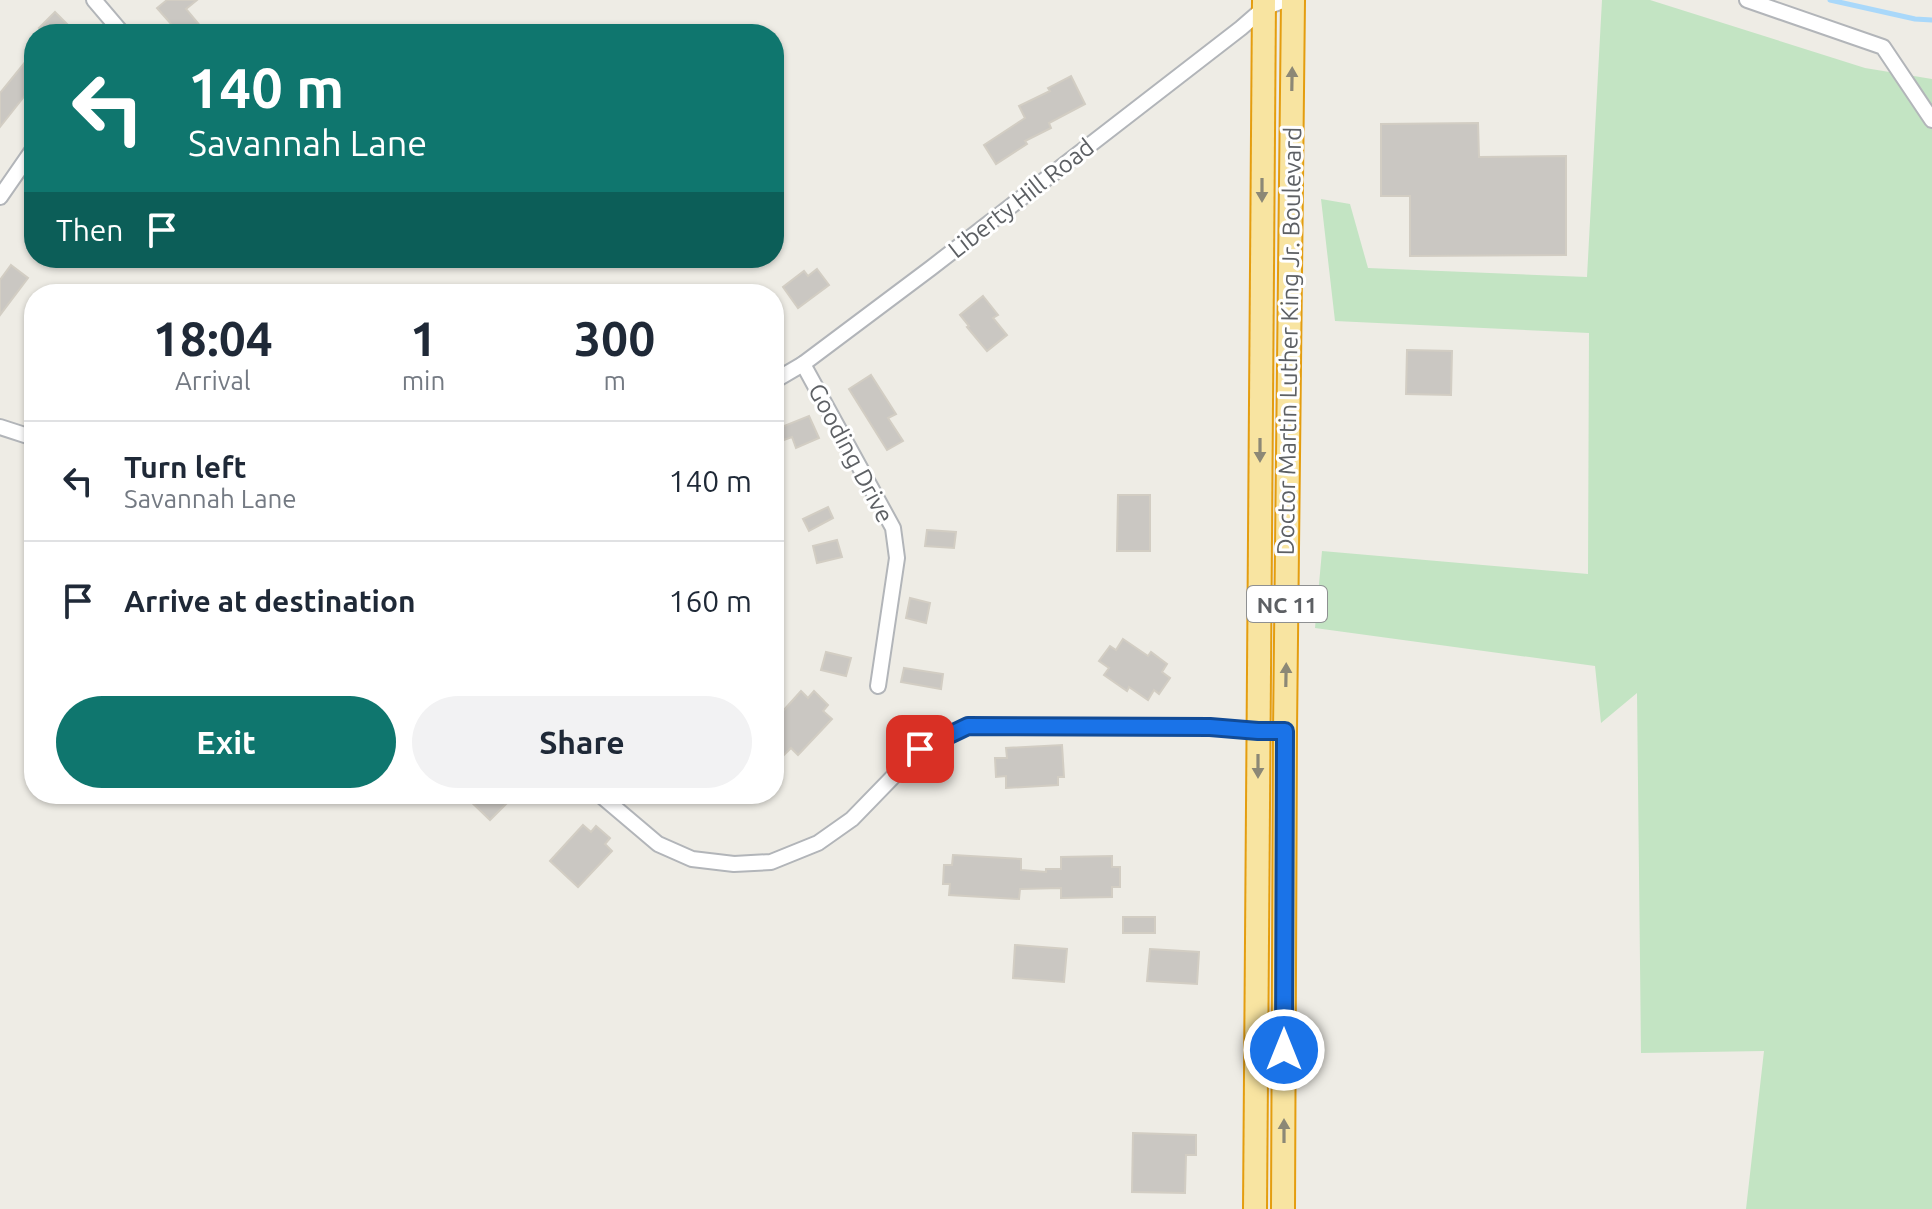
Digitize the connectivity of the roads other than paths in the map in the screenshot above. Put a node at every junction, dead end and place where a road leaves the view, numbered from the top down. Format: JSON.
{"nodes":[{"id":1,"x":94,"y":0,"type":"edge"},
{"id":2,"x":1285,"y":0,"type":"edge"},
{"id":3,"x":1293,"y":0,"type":"edge"},
{"id":4,"x":1747,"y":0,"type":"edge"},
{"id":5,"x":1264,"y":4,"type":"edge"},
{"id":6,"x":114,"y":24,"type":"edge"},
{"id":7,"x":1932,"y":120,"type":"edge"},
{"id":8,"x":24,"y":161,"type":"edge"},
{"id":9,"x":2,"y":191,"type":"edge"},
{"id":10,"x":803,"y":364,"type":"junction"},
{"id":11,"x":784,"y":375,"type":"edge"},
{"id":12,"x":0,"y":427,"type":"edge"},
{"id":13,"x":24,"y":435,"type":"edge"},
{"id":14,"x":878,"y":686,"type":"dead end"},
{"id":15,"x":1258,"y":731,"type":"junction"},
{"id":16,"x":1285,"y":731,"type":"junction"},
{"id":17,"x":611,"y":804,"type":"edge"},
{"id":18,"x":1255,"y":1209,"type":"edge"},
{"id":19,"x":1283,"y":1209,"type":"edge"}],
"edges":[{"from":1,"to":6,"type":"street"},
{"from":2,"to":5,"type":"street","name":"Liberty Hill Road"},
{"from":16,"to":3,"type":"highway","name":"Doctor Martin Luther King Jr. Boulevard","number":"NC 11","one_way":true},
{"from":4,"to":7,"type":"street"},
{"from":5,"to":10,"type":"street","name":"Liberty Hill Road"},
{"from":5,"to":15,"type":"highway","name":"Doctor Martin Luther King Jr. Boulevard","number":"NC 11","one_way":true},
{"from":8,"to":9,"type":"street"},
{"from":10,"to":11,"type":"street","name":"Liberty Hill Road"},
{"from":10,"to":14,"type":"street","name":"Gooding Drive"},
{"from":12,"to":13,"type":"street"},
{"from":15,"to":16,"type":"street"},
{"from":15,"to":17,"type":"street"},
{"from":15,"to":18,"type":"highway","name":"Doctor Martin Luther King Jr. Boulevard","number":"NC 11","one_way":true},
{"from":19,"to":16,"type":"highway","name":"Doctor Martin Luther King Jr. Boulevard","number":"NC 11","one_way":true}]}
